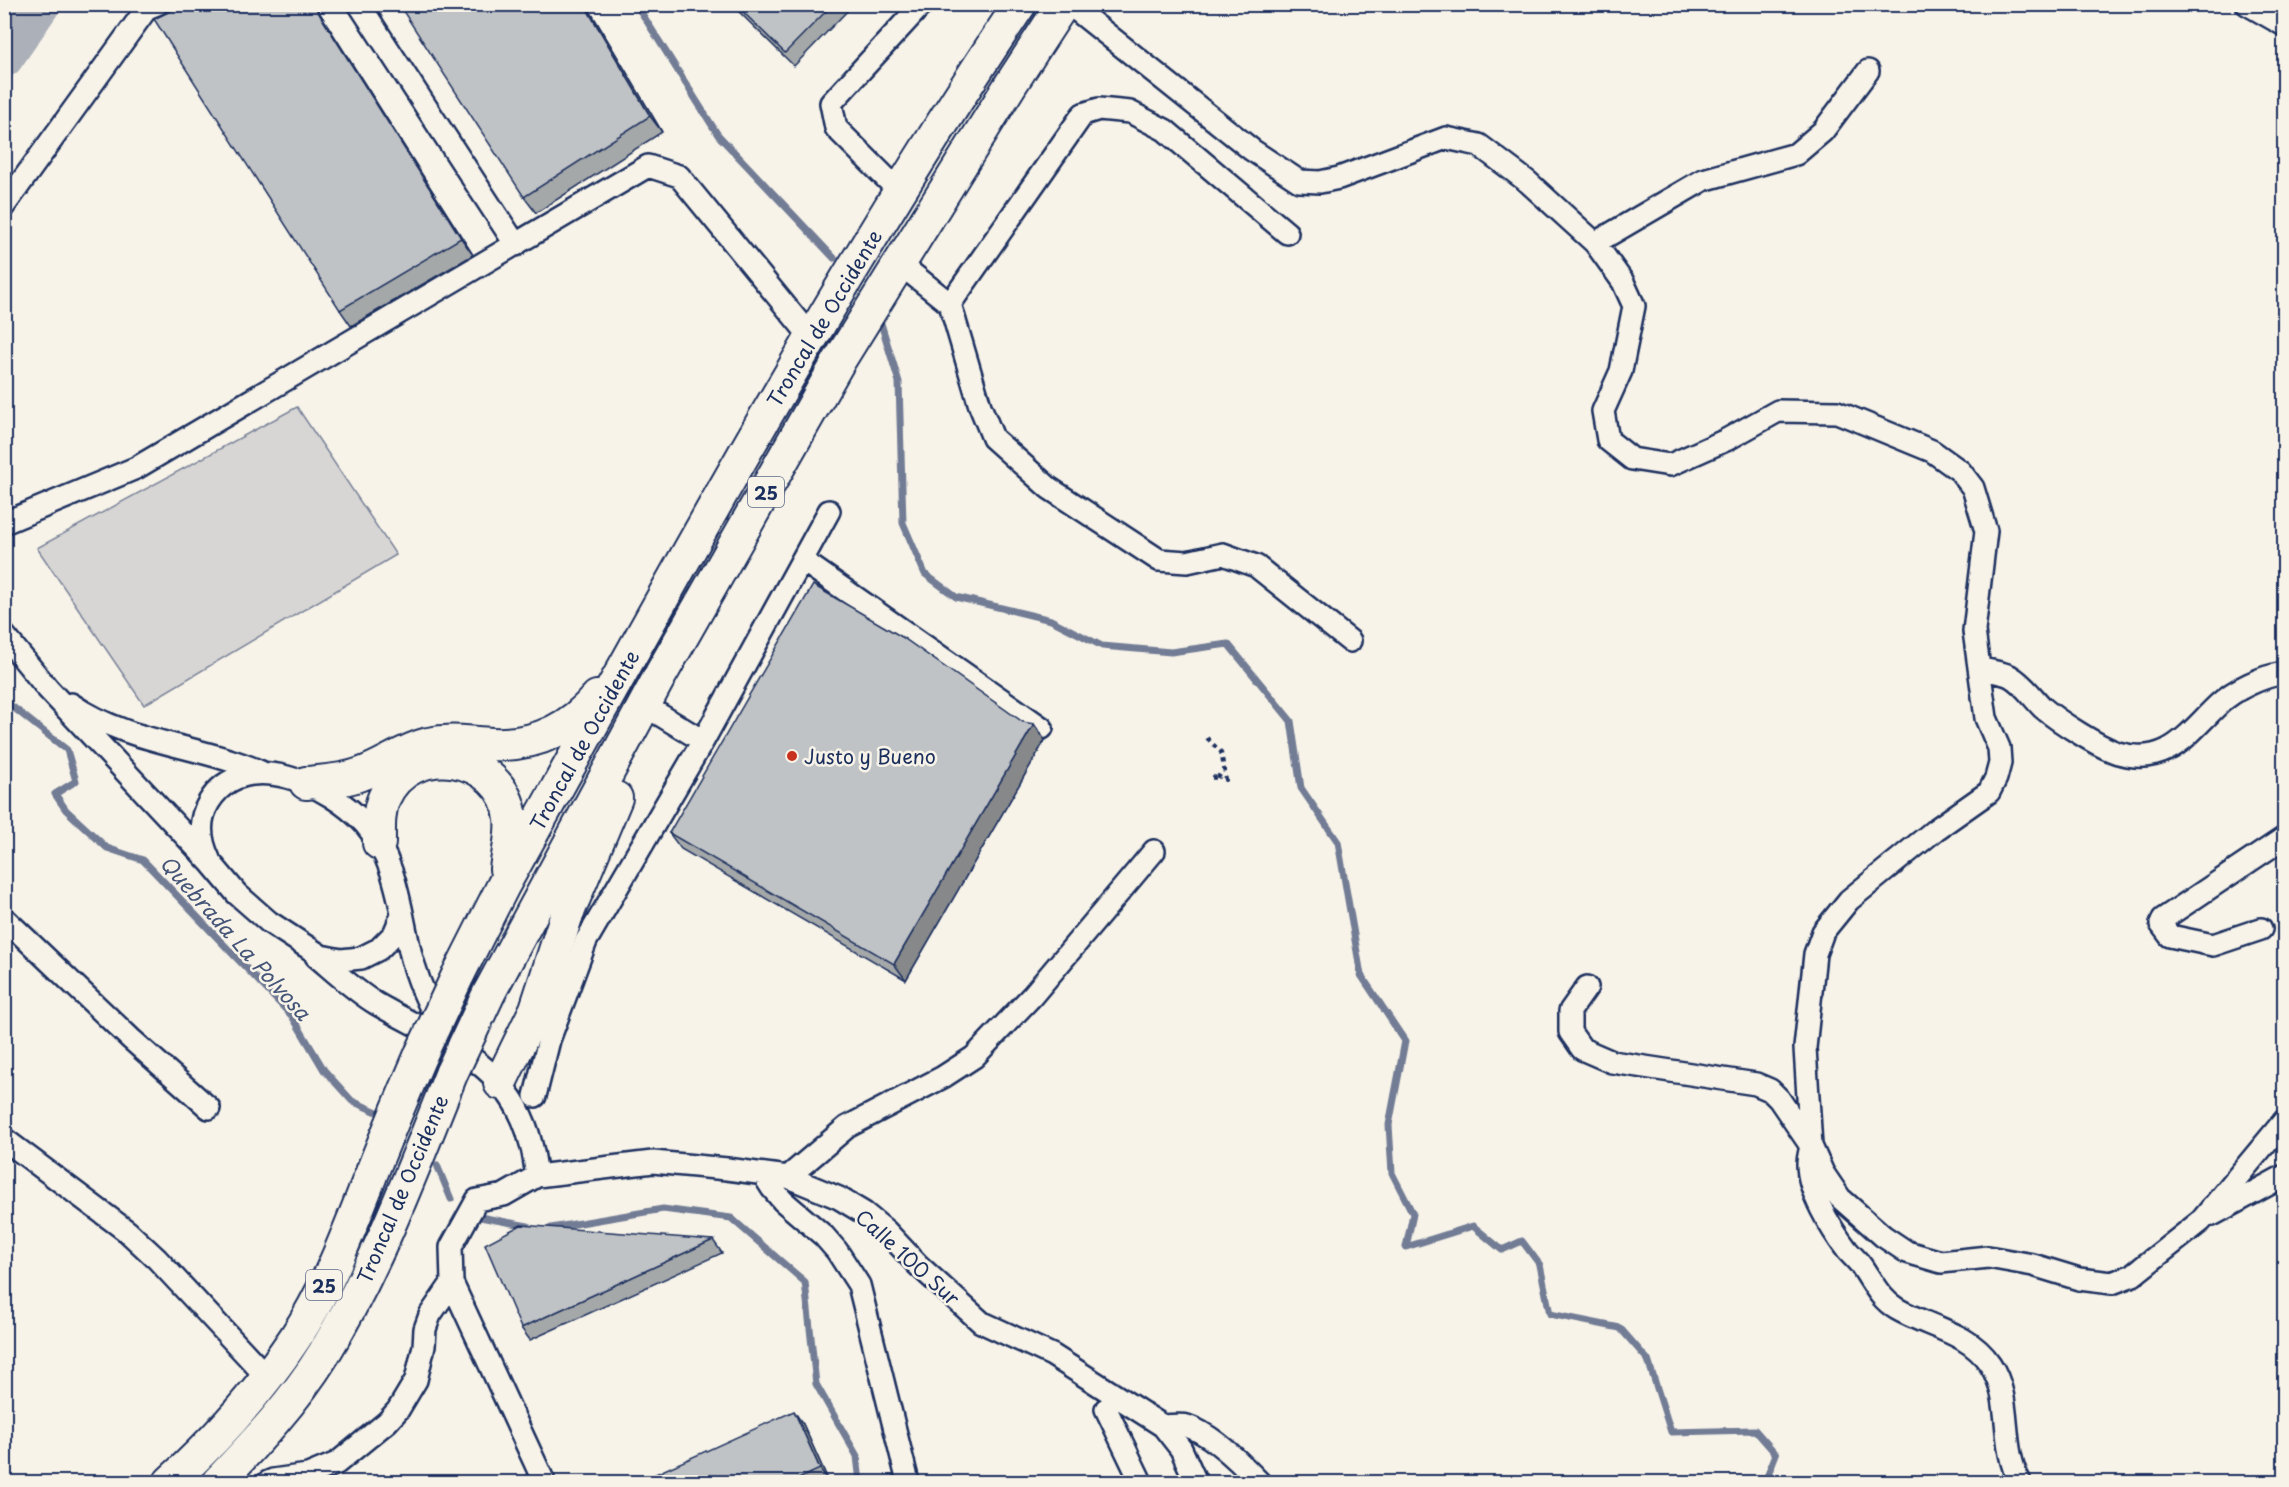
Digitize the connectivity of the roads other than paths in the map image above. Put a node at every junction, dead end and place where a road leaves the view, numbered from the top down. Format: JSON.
{"nodes":[{"id":1,"x":359,"y":4,"type":"edge"},
{"id":2,"x":922,"y":4,"type":"edge"},
{"id":3,"x":1020,"y":4,"type":"edge"},
{"id":4,"x":1063,"y":4,"type":"edge"},
{"id":5,"x":1070,"y":4,"type":"edge"},
{"id":6,"x":2247,"y":4,"type":"edge"},
{"id":7,"x":151,"y":6,"type":"edge"},
{"id":8,"x":2284,"y":25,"type":"edge"},
{"id":9,"x":1868,"y":70,"type":"dead end"},
{"id":10,"x":900,"y":192,"type":"junction"},
{"id":11,"x":4,"y":206,"type":"edge"},
{"id":12,"x":1287,"y":233,"type":"dead end"},
{"id":13,"x":1595,"y":243,"type":"junction"},
{"id":14,"x":516,"y":245,"type":"junction"},
{"id":15,"x":900,"y":264,"type":"junction"},
{"id":16,"x":950,"y":304,"type":"junction"},
{"id":17,"x":810,"y":336,"type":"junction"},
{"id":18,"x":829,"y":511,"type":"dead end"},
{"id":19,"x":4,"y":523,"type":"edge"},
{"id":20,"x":734,"y":549,"type":"junction"},
{"id":21,"x":802,"y":560,"type":"junction"},
{"id":22,"x":4,"y":635,"type":"edge"},
{"id":23,"x":1350,"y":641,"type":"dead end"},
{"id":24,"x":633,"y":651,"type":"junction"},
{"id":25,"x":1979,"y":668,"type":"junction"},
{"id":26,"x":2284,"y":673,"type":"edge"},
{"id":27,"x":48,"y":689,"type":"junction"},
{"id":28,"x":657,"y":713,"type":"junction"},
{"id":29,"x":1042,"y":728,"type":"dead end"},
{"id":30,"x":703,"y":741,"type":"junction"},
{"id":31,"x":264,"y":773,"type":"junction"},
{"id":32,"x":306,"y":783,"type":"junction"},
{"id":33,"x":2284,"y":838,"type":"edge"},
{"id":34,"x":379,"y":843,"type":"junction"},
{"id":35,"x":1154,"y":850,"type":"dead end"},
{"id":36,"x":210,"y":862,"type":"junction"},
{"id":37,"x":503,"y":886,"type":"junction"},
{"id":38,"x":402,"y":915,"type":"junction"},
{"id":39,"x":4,"y":918,"type":"edge"},
{"id":40,"x":2261,"y":929,"type":"dead end"},
{"id":41,"x":303,"y":945,"type":"junction"},
{"id":42,"x":1587,"y":987,"type":"dead end"},
{"id":43,"x":435,"y":1048,"type":"junction"},
{"id":44,"x":500,"y":1083,"type":"junction"},
{"id":45,"x":535,"y":1096,"type":"dead end"},
{"id":46,"x":209,"y":1107,"type":"dead end"},
{"id":47,"x":2284,"y":1121,"type":"edge"},
{"id":48,"x":4,"y":1139,"type":"edge"},
{"id":49,"x":1811,"y":1146,"type":"junction"},
{"id":50,"x":763,"y":1173,"type":"junction"},
{"id":51,"x":537,"y":1176,"type":"junction"},
{"id":52,"x":2284,"y":1176,"type":"edge"},
{"id":53,"x":788,"y":1177,"type":"junction"},
{"id":54,"x":2201,"y":1221,"type":"junction"},
{"id":55,"x":452,"y":1283,"type":"junction"},
{"id":56,"x":267,"y":1377,"type":"junction"},
{"id":57,"x":1106,"y":1409,"type":"dead end"},
{"id":58,"x":1163,"y":1426,"type":"junction"},
{"id":59,"x":170,"y":1482,"type":"edge"},
{"id":60,"x":218,"y":1482,"type":"edge"},
{"id":61,"x":268,"y":1482,"type":"edge"},
{"id":62,"x":544,"y":1482,"type":"edge"},
{"id":63,"x":908,"y":1482,"type":"edge"},
{"id":64,"x":1141,"y":1482,"type":"edge"},
{"id":65,"x":1196,"y":1482,"type":"edge"},
{"id":66,"x":1259,"y":1482,"type":"edge"},
{"id":67,"x":2020,"y":1482,"type":"edge"}],
"edges":[{"from":1,"to":14,"type":"street"},
{"from":2,"to":10,"type":"street"},
{"from":3,"to":10,"type":"highway","name":"Troncal de Occidente","number":"25"},
{"from":4,"to":15,"type":"highway","name":"Troncal de Occidente","number":"25"},
{"from":5,"to":13,"type":"street"},
{"from":6,"to":8,"type":"street"},
{"from":7,"to":11,"type":"street"},
{"from":9,"to":13,"type":"street"},
{"from":10,"to":17,"type":"highway","name":"Troncal de Occidente","number":"25"},
{"from":12,"to":16,"type":"street"},
{"from":13,"to":25,"type":"street"},
{"from":14,"to":17,"type":"street"},
{"from":14,"to":19,"type":"street"},
{"from":15,"to":16,"type":"street"},
{"from":15,"to":20,"type":"highway","name":"Troncal de Occidente","number":"25"},
{"from":16,"to":23,"type":"street"},
{"from":17,"to":24,"type":"highway","name":"Troncal de Occidente","number":"25"},
{"from":18,"to":21,"type":"street"},
{"from":20,"to":28,"type":"highway"},
{"from":20,"to":60,"type":"highway","name":"Troncal de Occidente","number":"25","bridge":true},
{"from":21,"to":29,"type":"street"},
{"from":21,"to":30,"type":"street"},
{"from":22,"to":27,"type":"street"},
{"from":24,"to":32,"type":"highway"},
{"from":24,"to":37,"type":"highway","name":"Troncal de Occidente","number":"25"},
{"from":25,"to":26,"type":"street"},
{"from":25,"to":49,"type":"street"},
{"from":27,"to":31,"type":"street"},
{"from":27,"to":36,"type":"street"},
{"from":28,"to":30,"type":"street"},
{"from":28,"to":44,"type":"highway"},
{"from":30,"to":45,"type":"street"},
{"from":31,"to":32,"type":"street"},
{"from":31,"to":36,"type":"street"},
{"from":32,"to":34,"type":"street"},
{"from":33,"to":40,"type":"street"},
{"from":34,"to":37,"type":"highway"},
{"from":34,"to":38,"type":"street"},
{"from":35,"to":53,"type":"street"},
{"from":36,"to":41,"type":"street"},
{"from":37,"to":43,"type":"highway","name":"Troncal de Occidente","number":"25","bridge":true},
{"from":38,"to":41,"type":"street"},
{"from":38,"to":43,"type":"street"},
{"from":39,"to":46,"type":"street"},
{"from":41,"to":43,"type":"street"},
{"from":42,"to":49,"type":"street"},
{"from":43,"to":44,"type":"street"},
{"from":43,"to":56,"type":"highway","name":"Troncal de Occidente","number":"25"},
{"from":44,"to":51,"type":"street"},
{"from":47,"to":54,"type":"street"},
{"from":48,"to":56,"type":"street"},
{"from":49,"to":54,"type":"street"},
{"from":49,"to":67,"type":"street"},
{"from":50,"to":51,"type":"street","name":"Calle 100 Sur"},
{"from":50,"to":53,"type":"street","name":"Calle 100 Sur"},
{"from":50,"to":63,"type":"street"},
{"from":51,"to":55,"type":"street","name":"Calle 100 Sur"},
{"from":52,"to":54,"type":"street"},
{"from":53,"to":58,"type":"street","name":"Calle 100 Sur"},
{"from":55,"to":61,"type":"street"},
{"from":55,"to":62,"type":"street"},
{"from":56,"to":59,"type":"highway","name":"Troncal de Occidente","number":"25"},
{"from":57,"to":64,"type":"street"},
{"from":58,"to":65,"type":"street","name":"Calle 100 Sur"},
{"from":58,"to":66,"type":"street"}]}
